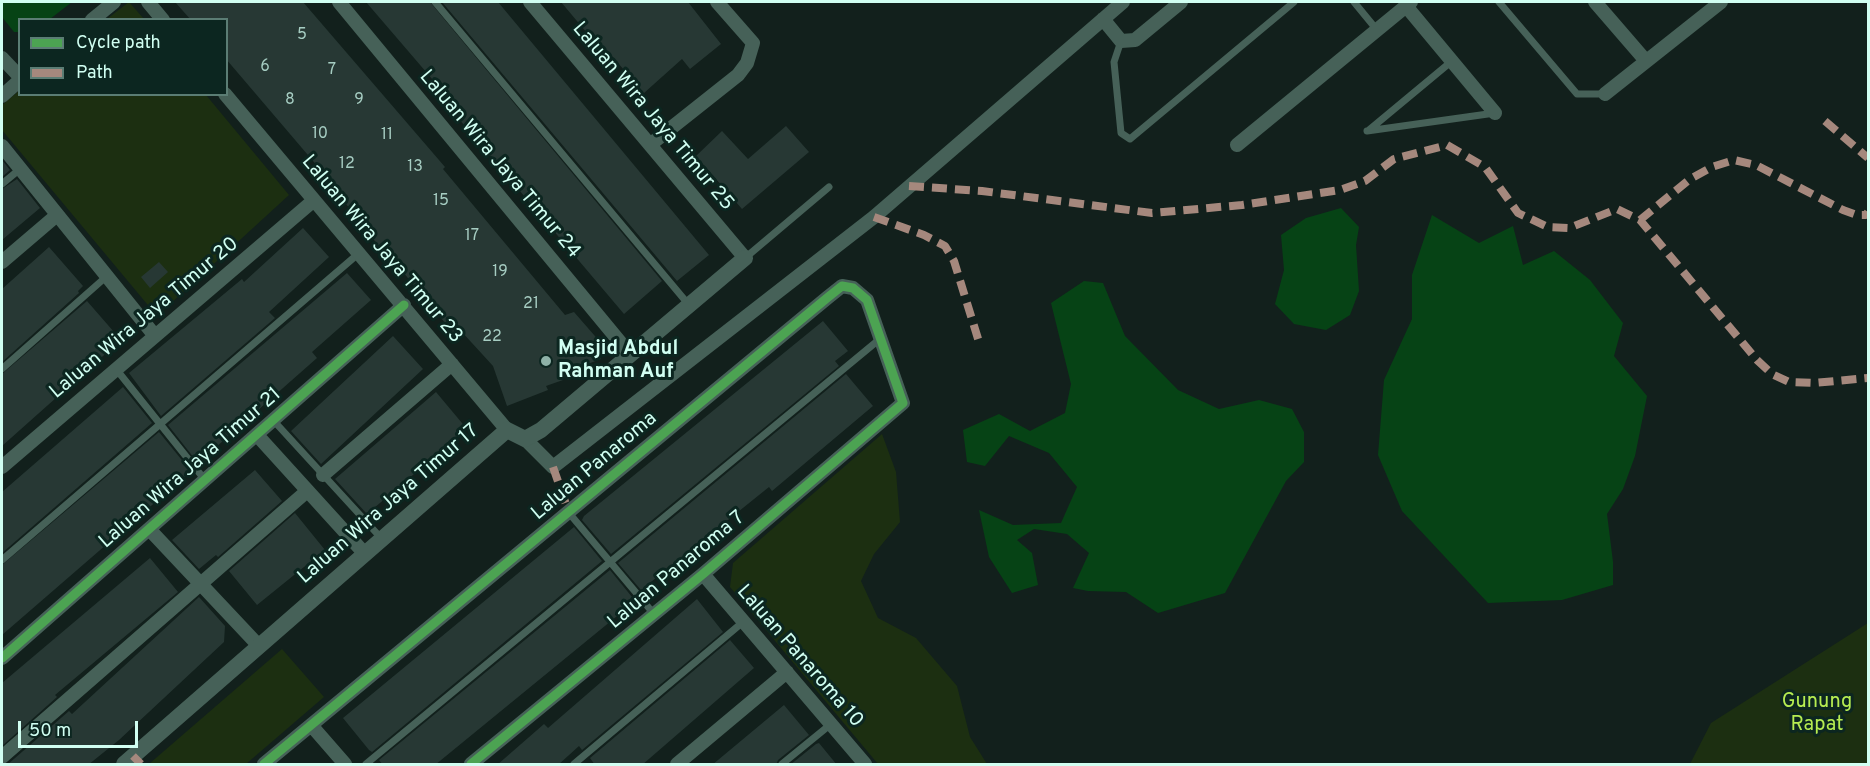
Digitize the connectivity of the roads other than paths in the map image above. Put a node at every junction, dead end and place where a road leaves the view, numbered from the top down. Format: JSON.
{"nodes":[{"id":1,"x":114,"y":2,"type":"edge"},
{"id":2,"x":148,"y":2,"type":"edge"},
{"id":3,"x":339,"y":2,"type":"edge"},
{"id":4,"x":435,"y":2,"type":"edge"},
{"id":5,"x":530,"y":2,"type":"edge"},
{"id":6,"x":717,"y":2,"type":"edge"},
{"id":7,"x":1123,"y":2,"type":"edge"},
{"id":8,"x":1181,"y":2,"type":"edge"},
{"id":9,"x":1294,"y":2,"type":"edge"},
{"id":10,"x":1354,"y":2,"type":"edge"},
{"id":11,"x":1499,"y":2,"type":"edge"},
{"id":12,"x":1595,"y":2,"type":"edge"},
{"id":13,"x":1721,"y":2,"type":"edge"},
{"id":14,"x":1409,"y":4,"type":"edge"},
{"id":15,"x":94,"y":18,"type":"edge"},
{"id":16,"x":161,"y":18,"type":"edge"},
{"id":17,"x":1103,"y":18,"type":"junction"},
{"id":18,"x":1377,"y":30,"type":"junction"},
{"id":19,"x":1121,"y":41,"type":"junction"},
{"id":20,"x":2,"y":58,"type":"edge"},
{"id":21,"x":1452,"y":61,"type":"junction"},
{"id":22,"x":1646,"y":61,"type":"junction"},
{"id":23,"x":18,"y":77,"type":"edge"},
{"id":24,"x":18,"y":81,"type":"edge"},
{"id":25,"x":1605,"y":94,"type":"joint"},
{"id":26,"x":2,"y":96,"type":"edge"},
{"id":27,"x":227,"y":96,"type":"edge"},
{"id":28,"x":1495,"y":112,"type":"joint"},
{"id":29,"x":651,"y":144,"type":"junction"},
{"id":30,"x":1237,"y":145,"type":"dead end"},
{"id":31,"x":2,"y":146,"type":"edge"},
{"id":32,"x":20,"y":169,"type":"junction"},
{"id":33,"x":2,"y":184,"type":"edge"},
{"id":34,"x":829,"y":187,"type":"dead end"},
{"id":35,"x":313,"y":201,"type":"junction"},
{"id":36,"x":57,"y":215,"type":"junction"},
{"id":37,"x":358,"y":254,"type":"junction"},
{"id":38,"x":745,"y":258,"type":"junction"},
{"id":39,"x":2,"y":262,"type":"edge"},
{"id":40,"x":107,"y":276,"type":"junction"},
{"id":41,"x":689,"y":305,"type":"junction"},
{"id":42,"x":404,"y":306,"type":"junction"},
{"id":43,"x":155,"y":336,"type":"junction"},
{"id":44,"x":881,"y":338,"type":"junction"},
{"id":45,"x":629,"y":352,"type":"junction"},
{"id":46,"x":452,"y":364,"type":"junction"},
{"id":47,"x":2,"y":369,"type":"edge"},
{"id":48,"x":116,"y":369,"type":"junction"},
{"id":49,"x":903,"y":402,"type":"joint"},
{"id":50,"x":273,"y":420,"type":"junction"},
{"id":51,"x":160,"y":426,"type":"junction"},
{"id":52,"x":507,"y":430,"type":"junction"},
{"id":53,"x":257,"y":435,"type":"junction"},
{"id":54,"x":525,"y":439,"type":"junction"},
{"id":55,"x":2,"y":467,"type":"edge"},
{"id":56,"x":323,"y":475,"type":"junction"},
{"id":57,"x":206,"y":480,"type":"junction"},
{"id":58,"x":306,"y":492,"type":"junction"},
{"id":59,"x":569,"y":513,"type":"junction"},
{"id":60,"x":149,"y":529,"type":"junction"},
{"id":61,"x":382,"y":539,"type":"junction"},
{"id":62,"x":365,"y":554,"type":"junction"},
{"id":63,"x":2,"y":560,"type":"edge"},
{"id":64,"x":610,"y":562,"type":"junction"},
{"id":65,"x":703,"y":574,"type":"junction"},
{"id":66,"x":201,"y":584,"type":"junction"},
{"id":67,"x":654,"y":614,"type":"junction"},
{"id":68,"x":743,"y":622,"type":"junction"},
{"id":69,"x":259,"y":646,"type":"junction"},
{"id":70,"x":2,"y":658,"type":"edge"},
{"id":71,"x":787,"y":672,"type":"junction"},
{"id":72,"x":831,"y":724,"type":"junction"},
{"id":73,"x":311,"y":725,"type":"junction"},
{"id":74,"x":2,"y":758,"type":"edge"},
{"id":75,"x":124,"y":765,"type":"edge"},
{"id":76,"x":264,"y":765,"type":"edge"},
{"id":77,"x":345,"y":765,"type":"edge"},
{"id":78,"x":366,"y":765,"type":"edge"},
{"id":79,"x":471,"y":765,"type":"edge"},
{"id":80,"x":574,"y":765,"type":"edge"},
{"id":81,"x":677,"y":765,"type":"edge"},
{"id":82,"x":782,"y":765,"type":"edge"},
{"id":83,"x":865,"y":765,"type":"edge"}],
"edges":[{"from":1,"to":15,"type":"street"},
{"from":2,"to":16,"type":"street"},
{"from":3,"to":45,"type":"street","name":"Laluan Wira Jaya Timur 24"},
{"from":4,"to":41,"type":"lane"},
{"from":5,"to":29,"type":"street","name":"Laluan Wira Jaya Timur 25"},
{"from":6,"to":29,"type":"street"},
{"from":7,"to":17,"type":"street"},
{"from":8,"to":19,"type":"street"},
{"from":9,"to":19,"type":"lane"},
{"from":10,"to":18,"type":"lane"},
{"from":11,"to":25,"type":"lane"},
{"from":12,"to":22,"type":"street"},
{"from":13,"to":22,"type":"street"},
{"from":14,"to":18,"type":"street"},
{"from":14,"to":21,"type":"street"},
{"from":17,"to":19,"type":"street"},
{"from":17,"to":54,"type":"street"},
{"from":18,"to":30,"type":"street"},
{"from":20,"to":23,"type":"street"},
{"from":21,"to":28,"type":"street"},
{"from":21,"to":28,"type":"lane"},
{"from":22,"to":25,"type":"street"},
{"from":24,"to":26,"type":"street"},
{"from":27,"to":35,"type":"street","name":"Laluan Wira Jaya Timur 23"},
{"from":29,"to":38,"type":"street","name":"Laluan Wira Jaya Timur 25"},
{"from":31,"to":32,"type":"street"},
{"from":32,"to":33,"type":"lane"},
{"from":32,"to":36,"type":"street"},
{"from":34,"to":38,"type":"lane"},
{"from":35,"to":37,"type":"street","name":"Laluan Wira Jaya Timur 23"},
{"from":35,"to":43,"type":"street","name":"Laluan Wira Jaya Timur 20"},
{"from":36,"to":39,"type":"street"},
{"from":36,"to":40,"type":"street"},
{"from":37,"to":42,"type":"street","name":"Laluan Wira Jaya Timur 23"},
{"from":37,"to":51,"type":"lane"},
{"from":38,"to":41,"type":"street"},
{"from":40,"to":43,"type":"street"},
{"from":40,"to":47,"type":"lane"},
{"from":41,"to":45,"type":"street"},
{"from":42,"to":46,"type":"street","name":"Laluan Wira Jaya Timur 23"},
{"from":42,"to":50,"type":"street","name":"Laluan Wira Jaya Timur 21"},
{"from":43,"to":48,"type":"street","name":"Laluan Wira Jaya Timur 20"},
{"from":44,"to":49,"type":"street","name":"Laluan Panaroma"},
{"from":44,"to":59,"type":"street","name":"Laluan Panaroma"},
{"from":44,"to":64,"type":"lane"},
{"from":45,"to":54,"type":"street"},
{"from":46,"to":52,"type":"street","name":"Laluan Wira Jaya Timur 23"},
{"from":46,"to":56,"type":"street"},
{"from":48,"to":51,"type":"lane"},
{"from":48,"to":55,"type":"street","name":"Laluan Wira Jaya Timur 20"},
{"from":49,"to":65,"type":"street","name":"Laluan Panaroma 7"},
{"from":50,"to":53,"type":"street","name":"Laluan Wira Jaya Timur 21"},
{"from":50,"to":56,"type":"lane"},
{"from":51,"to":57,"type":"lane"},
{"from":51,"to":63,"type":"lane"},
{"from":52,"to":54,"type":"street","name":"Laluan Wira Jaya Timur 17"},
{"from":52,"to":61,"type":"street","name":"Laluan Wira Jaya Timur 17"},
{"from":53,"to":57,"type":"street","name":"Laluan Wira Jaya Timur 21"},
{"from":53,"to":58,"type":"street"},
{"from":56,"to":61,"type":"lane"},
{"from":57,"to":60,"type":"street","name":"Laluan Wira Jaya Timur 21"},
{"from":58,"to":62,"type":"street"},
{"from":58,"to":66,"type":"street"},
{"from":59,"to":64,"type":"lane"},
{"from":59,"to":73,"type":"street","name":"Laluan Panaroma"},
{"from":60,"to":66,"type":"street"},
{"from":60,"to":70,"type":"street","name":"Laluan Wira Jaya Timur 21"},
{"from":61,"to":62,"type":"street","name":"Laluan Wira Jaya Timur 17"},
{"from":62,"to":69,"type":"street","name":"Laluan Wira Jaya Timur 17"},
{"from":64,"to":67,"type":"lane"},
{"from":64,"to":78,"type":"lane"},
{"from":65,"to":67,"type":"street","name":"Laluan Panaroma 7"},
{"from":65,"to":68,"type":"street","name":"Laluan Panaroma 10"},
{"from":66,"to":69,"type":"street"},
{"from":66,"to":74,"type":"street"},
{"from":67,"to":79,"type":"street","name":"Laluan Panaroma 7"},
{"from":68,"to":71,"type":"street","name":"Laluan Panaroma 10"},
{"from":68,"to":80,"type":"lane"},
{"from":69,"to":75,"type":"street","name":"Laluan Wira Jaya Timur 17"},
{"from":71,"to":72,"type":"street","name":"Laluan Panaroma 10"},
{"from":71,"to":81,"type":"street"},
{"from":72,"to":82,"type":"lane"},
{"from":72,"to":83,"type":"street","name":"Laluan Panaroma 10"},
{"from":73,"to":76,"type":"street","name":"Laluan Panaroma"},
{"from":73,"to":77,"type":"street"}]}
